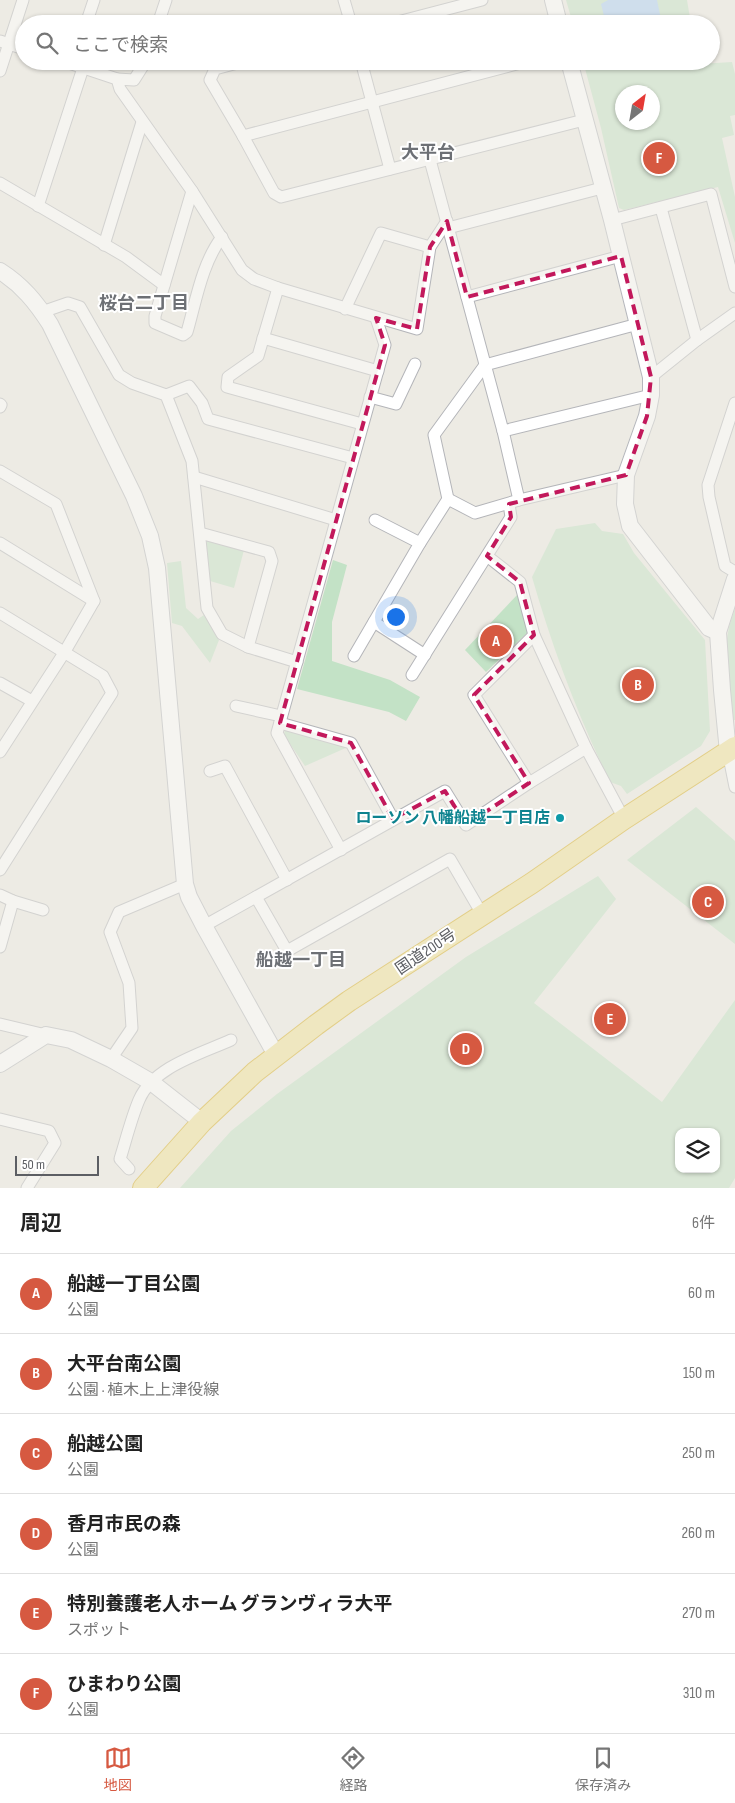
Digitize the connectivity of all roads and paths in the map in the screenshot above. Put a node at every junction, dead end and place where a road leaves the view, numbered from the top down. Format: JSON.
{"nodes":[{"id":1,"x":23,"y":0,"type":"edge"},
{"id":2,"x":94,"y":0,"type":"edge"},
{"id":3,"x":166,"y":0,"type":"edge"},
{"id":4,"x":344,"y":0,"type":"edge"},
{"id":5,"x":482,"y":0,"type":"edge"},
{"id":6,"x":553,"y":0,"type":"edge"},
{"id":7,"x":17,"y":15,"type":"edge"},
{"id":8,"x":89,"y":15,"type":"edge"},
{"id":9,"x":161,"y":15,"type":"edge"},
{"id":10,"x":348,"y":15,"type":"edge"},
{"id":11,"x":424,"y":15,"type":"edge"},
{"id":12,"x":557,"y":15,"type":"edge"},
{"id":13,"x":15,"y":19,"type":"edge"},
{"id":14,"x":5,"y":43,"type":"edge"},
{"id":15,"x":72,"y":70,"type":"edge"},
{"id":16,"x":91,"y":70,"type":"edge"},
{"id":17,"x":140,"y":70,"type":"edge"},
{"id":18,"x":215,"y":70,"type":"edge"},
{"id":19,"x":363,"y":70,"type":"edge"},
{"id":20,"x":494,"y":70,"type":"edge"},
{"id":21,"x":571,"y":70,"type":"edge"},
{"id":22,"x":0,"y":71,"type":"edge"},
{"id":23,"x":117,"y":79,"type":"junction"},
{"id":24,"x":372,"y":102,"type":"junction"},
{"id":25,"x":584,"y":120,"type":"junction"},
{"id":26,"x":142,"y":122,"type":"junction"},
{"id":27,"x":243,"y":136,"type":"junction"},
{"id":28,"x":430,"y":160,"type":"junction"},
{"id":29,"x":390,"y":169,"type":"junction"},
{"id":30,"x":0,"y":183,"type":"edge"},
{"id":31,"x":602,"y":188,"type":"junction"},
{"id":32,"x":192,"y":191,"type":"junction"},
{"id":33,"x":38,"y":206,"type":"junction"},
{"id":34,"x":661,"y":208,"type":"junction"},
{"id":35,"x":612,"y":220,"type":"junction"},
{"id":36,"x":448,"y":224,"type":"junction"},
{"id":37,"x":222,"y":237,"type":"junction"},
{"id":38,"x":104,"y":245,"type":"junction"},
{"id":39,"x":430,"y":247,"type":"junction"},
{"id":40,"x":621,"y":256,"type":"junction"},
{"id":41,"x":0,"y":270,"type":"edge"},
{"id":42,"x":164,"y":285,"type":"junction"},
{"id":43,"x":735,"y":287,"type":"edge"},
{"id":44,"x":278,"y":288,"type":"junction"},
{"id":45,"x":467,"y":297,"type":"junction"},
{"id":46,"x":346,"y":309,"type":"junction"},
{"id":47,"x":42,"y":312,"type":"junction"},
{"id":48,"x":735,"y":313,"type":"edge"},
{"id":49,"x":376,"y":318,"type":"junction"},
{"id":50,"x":638,"y":324,"type":"junction"},
{"id":51,"x":263,"y":338,"type":"junction"},
{"id":52,"x":697,"y":340,"type":"junction"},
{"id":53,"x":415,"y":364,"type":"dead end"},
{"id":54,"x":485,"y":365,"type":"junction"},
{"id":55,"x":378,"y":371,"type":"junction"},
{"id":56,"x":652,"y":377,"type":"junction"},
{"id":57,"x":166,"y":395,"type":"junction"},
{"id":58,"x":651,"y":395,"type":"junction"},
{"id":59,"x":370,"y":397,"type":"junction"},
{"id":60,"x":735,"y":403,"type":"edge"},
{"id":61,"x":362,"y":424,"type":"junction"},
{"id":62,"x":503,"y":431,"type":"junction"},
{"id":63,"x":353,"y":458,"type":"junction"},
{"id":64,"x":0,"y":471,"type":"edge"},
{"id":65,"x":626,"y":475,"type":"junction"},
{"id":66,"x":194,"y":477,"type":"junction"},
{"id":67,"x":448,"y":499,"type":"junction"},
{"id":68,"x":514,"y":502,"type":"junction"},
{"id":69,"x":336,"y":520,"type":"junction"},
{"id":70,"x":375,"y":520,"type":"dead end"},
{"id":71,"x":200,"y":533,"type":"junction"},
{"id":72,"x":0,"y":543,"type":"edge"},
{"id":73,"x":420,"y":543,"type":"junction"},
{"id":74,"x":487,"y":556,"type":"junction"},
{"id":75,"x":735,"y":572,"type":"edge"},
{"id":76,"x":735,"y":579,"type":"edge"},
{"id":77,"x":94,"y":601,"type":"junction"},
{"id":78,"x":0,"y":613,"type":"edge"},
{"id":79,"x":374,"y":622,"type":"junction"},
{"id":80,"x":718,"y":632,"type":"junction"},
{"id":81,"x":534,"y":635,"type":"junction"},
{"id":82,"x":248,"y":647,"type":"junction"},
{"id":83,"x":64,"y":653,"type":"junction"},
{"id":84,"x":425,"y":655,"type":"junction"},
{"id":85,"x":354,"y":656,"type":"dead end"},
{"id":86,"x":297,"y":662,"type":"junction"},
{"id":87,"x":412,"y":675,"type":"dead end"},
{"id":88,"x":0,"y":683,"type":"edge"},
{"id":89,"x":32,"y":702,"type":"junction"},
{"id":90,"x":236,"y":706,"type":"dead end"},
{"id":91,"x":281,"y":720,"type":"junction"},
{"id":92,"x":586,"y":748,"type":"junction"},
{"id":93,"x":732,"y":750,"type":"edge"},
{"id":94,"x":0,"y":752,"type":"edge"},
{"id":95,"x":210,"y":771,"type":"dead end"},
{"id":96,"x":529,"y":783,"type":"junction"},
{"id":97,"x":735,"y":787,"type":"edge"},
{"id":98,"x":392,"y":819,"type":"junction"},
{"id":99,"x":624,"y":819,"type":"junction"},
{"id":100,"x":340,"y":850,"type":"junction"},
{"id":101,"x":0,"y":870,"type":"edge"},
{"id":102,"x":287,"y":880,"type":"junction"},
{"id":103,"x":185,"y":884,"type":"junction"},
{"id":104,"x":0,"y":895,"type":"edge"},
{"id":105,"x":256,"y":898,"type":"junction"},
{"id":106,"x":13,"y":901,"type":"junction"},
{"id":107,"x":43,"y":910,"type":"dead end"},
{"id":108,"x":482,"y":914,"type":"junction"},
{"id":109,"x":204,"y":926,"type":"junction"},
{"id":110,"x":0,"y":947,"type":"edge"},
{"id":111,"x":0,"y":1024,"type":"edge"},
{"id":112,"x":46,"y":1035,"type":"junction"},
{"id":113,"x":231,"y":1040,"type":"dead end"},
{"id":114,"x":276,"y":1055,"type":"junction"},
{"id":115,"x":111,"y":1059,"type":"junction"},
{"id":116,"x":0,"y":1064,"type":"edge"},
{"id":117,"x":151,"y":1082,"type":"junction"},
{"id":118,"x":0,"y":1119,"type":"edge"},
{"id":119,"x":202,"y":1122,"type":"junction"},
{"id":120,"x":130,"y":1169,"type":"dead end"},
{"id":121,"x":27,"y":1188,"type":"edge"},
{"id":122,"x":143,"y":1188,"type":"edge"}],
"edges":[{"from":1,"to":7,"type":"street"},
{"from":2,"to":8,"type":"street"},
{"from":3,"to":9,"type":"street"},
{"from":4,"to":10,"type":"street"},
{"from":5,"to":11,"type":"street"},
{"from":6,"to":12,"type":"street"},
{"from":13,"to":14,"type":"street"},
{"from":14,"to":22,"type":"street"},
{"from":15,"to":33,"type":"street"},
{"from":16,"to":23,"type":"street"},
{"from":17,"to":23,"type":"street"},
{"from":18,"to":27,"type":"street"},
{"from":19,"to":24,"type":"street"},
{"from":20,"to":24,"type":"street"},
{"from":21,"to":25,"type":"street"},
{"from":23,"to":26,"type":"street"},
{"from":24,"to":27,"type":"street"},
{"from":24,"to":29,"type":"street"},
{"from":25,"to":28,"type":"street"},
{"from":25,"to":31,"type":"street"},
{"from":26,"to":32,"type":"street"},
{"from":26,"to":38,"type":"street"},
{"from":27,"to":29,"type":"street"},
{"from":28,"to":29,"type":"street"},
{"from":28,"to":36,"type":"street"},
{"from":30,"to":33,"type":"street"},
{"from":31,"to":35,"type":"street"},
{"from":31,"to":36,"type":"street"},
{"from":32,"to":37,"type":"street"},
{"from":32,"to":42,"type":"street"},
{"from":33,"to":38,"type":"street"},
{"from":34,"to":35,"type":"street"},
{"from":34,"to":43,"type":"street"},
{"from":34,"to":52,"type":"street"},
{"from":35,"to":40,"type":"street"},
{"from":36,"to":39,"type":"street"},
{"from":36,"to":45,"type":"street"},
{"from":37,"to":42,"type":"street"},
{"from":37,"to":44,"type":"street"},
{"from":38,"to":42,"type":"street"},
{"from":39,"to":46,"type":"street"},
{"from":39,"to":49,"type":"street"},
{"from":40,"to":45,"type":"street"},
{"from":40,"to":50,"type":"street"},
{"from":41,"to":47,"type":"street"},
{"from":44,"to":46,"type":"street"},
{"from":44,"to":51,"type":"street"},
{"from":45,"to":54,"type":"street"},
{"from":46,"to":49,"type":"street"},
{"from":47,"to":57,"type":"street"},
{"from":47,"to":103,"type":"street"},
{"from":48,"to":52,"type":"street"},
{"from":49,"to":55,"type":"street"},
{"from":50,"to":54,"type":"street"},
{"from":50,"to":56,"type":"street"},
{"from":51,"to":55,"type":"street"},
{"from":51,"to":61,"type":"street"},
{"from":52,"to":56,"type":"street"},
{"from":53,"to":59,"type":"street"},
{"from":54,"to":62,"type":"street"},
{"from":54,"to":67,"type":"street"},
{"from":55,"to":59,"type":"street"},
{"from":56,"to":58,"type":"street"},
{"from":57,"to":63,"type":"street"},
{"from":57,"to":66,"type":"street"},
{"from":58,"to":62,"type":"street"},
{"from":58,"to":65,"type":"street"},
{"from":59,"to":61,"type":"street"},
{"from":60,"to":75,"type":"street"},
{"from":61,"to":63,"type":"street"},
{"from":62,"to":68,"type":"street"},
{"from":63,"to":69,"type":"street"},
{"from":64,"to":77,"type":"street"},
{"from":65,"to":68,"type":"street"},
{"from":65,"to":80,"type":"street"},
{"from":66,"to":69,"type":"street"},
{"from":66,"to":71,"type":"street"},
{"from":67,"to":68,"type":"street"},
{"from":67,"to":73,"type":"street"},
{"from":68,"to":74,"type":"street"},
{"from":69,"to":86,"type":"street"},
{"from":70,"to":73,"type":"street"},
{"from":71,"to":82,"type":"street"},
{"from":71,"to":82,"type":"street"},
{"from":72,"to":77,"type":"street"},
{"from":73,"to":79,"type":"street"},
{"from":74,"to":81,"type":"street"},
{"from":74,"to":84,"type":"street"},
{"from":76,"to":80,"type":"street"},
{"from":77,"to":83,"type":"street"},
{"from":78,"to":83,"type":"street"},
{"from":79,"to":84,"type":"street"},
{"from":79,"to":85,"type":"street"},
{"from":80,"to":93,"type":"street"},
{"from":81,"to":92,"type":"street"},
{"from":81,"to":96,"type":"street"},
{"from":82,"to":86,"type":"street"},
{"from":83,"to":89,"type":"street"},
{"from":83,"to":101,"type":"street"},
{"from":84,"to":87,"type":"street"},
{"from":86,"to":91,"type":"street"},
{"from":88,"to":89,"type":"street"},
{"from":89,"to":94,"type":"street"},
{"from":90,"to":91,"type":"street"},
{"from":91,"to":98,"type":"street"},
{"from":91,"to":100,"type":"street"},
{"from":92,"to":96,"type":"street"},
{"from":92,"to":99,"type":"street"},
{"from":93,"to":97,"type":"street"},
{"from":93,"to":99,"type":"highway","name":"国道200号"},
{"from":95,"to":102,"type":"street"},
{"from":96,"to":98,"type":"street"},
{"from":98,"to":100,"type":"street"},
{"from":99,"to":108,"type":"highway","name":"国道200号"},
{"from":100,"to":102,"type":"street"},
{"from":102,"to":105,"type":"street"},
{"from":103,"to":109,"type":"street"},
{"from":103,"to":115,"type":"street"},
{"from":104,"to":106,"type":"street"},
{"from":105,"to":108,"type":"street"},
{"from":105,"to":109,"type":"street"},
{"from":106,"to":107,"type":"street"},
{"from":106,"to":110,"type":"street"},
{"from":108,"to":114,"type":"highway","name":"国道200号"},
{"from":109,"to":114,"type":"street"},
{"from":111,"to":112,"type":"street"},
{"from":112,"to":115,"type":"street"},
{"from":112,"to":116,"type":"street"},
{"from":113,"to":117,"type":"street"},
{"from":114,"to":119,"type":"highway","name":"国道200号"},
{"from":115,"to":117,"type":"street"},
{"from":117,"to":119,"type":"street"},
{"from":117,"to":120,"type":"street"},
{"from":118,"to":121,"type":"street"},
{"from":119,"to":122,"type":"highway","name":"国道200号"}]}
